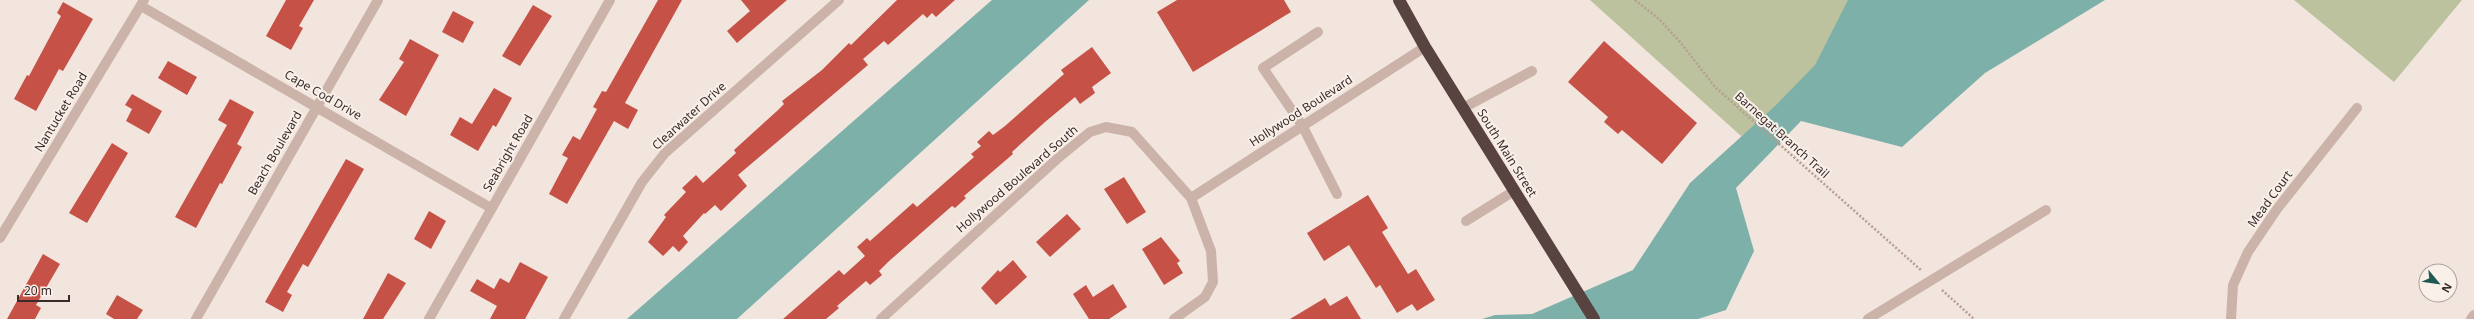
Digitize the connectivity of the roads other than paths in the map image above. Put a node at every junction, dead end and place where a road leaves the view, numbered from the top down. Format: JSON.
{"nodes":[{"id":1,"x":378,"y":0,"type":"edge"},
{"id":2,"x":610,"y":0,"type":"edge"},
{"id":3,"x":839,"y":0,"type":"edge"},
{"id":4,"x":1399,"y":0,"type":"edge"},
{"id":5,"x":142,"y":3,"type":"edge"},
{"id":6,"x":1318,"y":32,"type":"dead end"},
{"id":7,"x":1425,"y":47,"type":"junction"},
{"id":8,"x":1532,"y":71,"type":"dead end"},
{"id":9,"x":317,"y":106,"type":"junction"},
{"id":10,"x":1463,"y":108,"type":"junction"},
{"id":11,"x":2357,"y":108,"type":"dead end"},
{"id":12,"x":1302,"y":125,"type":"junction"},
{"id":13,"x":1514,"y":191,"type":"junction"},
{"id":14,"x":1337,"y":194,"type":"dead end"},
{"id":15,"x":1191,"y":198,"type":"junction"},
{"id":16,"x":491,"y":208,"type":"junction"},
{"id":17,"x":2046,"y":210,"type":"dead end"},
{"id":18,"x":1466,"y":221,"type":"dead end"},
{"id":19,"x":0,"y":238,"type":"edge"},
{"id":20,"x":2474,"y":315,"type":"edge"},
{"id":21,"x":196,"y":319,"type":"edge"},
{"id":22,"x":429,"y":319,"type":"edge"},
{"id":23,"x":564,"y":319,"type":"edge"},
{"id":24,"x":881,"y":319,"type":"edge"},
{"id":25,"x":1174,"y":319,"type":"edge"},
{"id":26,"x":1594,"y":319,"type":"edge"},
{"id":27,"x":1868,"y":319,"type":"edge"},
{"id":28,"x":2231,"y":319,"type":"edge"},
{"id":29,"x":2471,"y":319,"type":"edge"}],
"edges":[{"from":1,"to":9,"type":"street","name":"Beach Boulevard"},
{"from":2,"to":16,"type":"street","name":"Seabright Road"},
{"from":3,"to":23,"type":"street","name":"Clearwater Drive"},
{"from":4,"to":7,"type":"highway","name":"South Main Street"},
{"from":5,"to":9,"type":"street","name":"Cape Cod Drive"},
{"from":5,"to":19,"type":"street","name":"Nantucket Road"},
{"from":6,"to":12,"type":"street"},
{"from":7,"to":10,"type":"highway","name":"South Main Street"},
{"from":7,"to":12,"type":"street","name":"Hollywood Boulevard"},
{"from":8,"to":10,"type":"street"},
{"from":9,"to":16,"type":"street","name":"Cape Cod Drive"},
{"from":9,"to":21,"type":"street","name":"Beach Boulevard"},
{"from":10,"to":13,"type":"highway","name":"South Main Street"},
{"from":11,"to":28,"type":"street","name":"Mead Court"},
{"from":12,"to":14,"type":"street"},
{"from":12,"to":15,"type":"street","name":"Hollywood Boulevard"},
{"from":13,"to":18,"type":"street"},
{"from":13,"to":26,"type":"highway","name":"South Main Street"},
{"from":15,"to":24,"type":"street","name":"Hollywood Boulevard South"},
{"from":15,"to":25,"type":"street"},
{"from":16,"to":22,"type":"street","name":"Seabright Road"},
{"from":17,"to":27,"type":"street"},
{"from":20,"to":29,"type":"street"}]}
